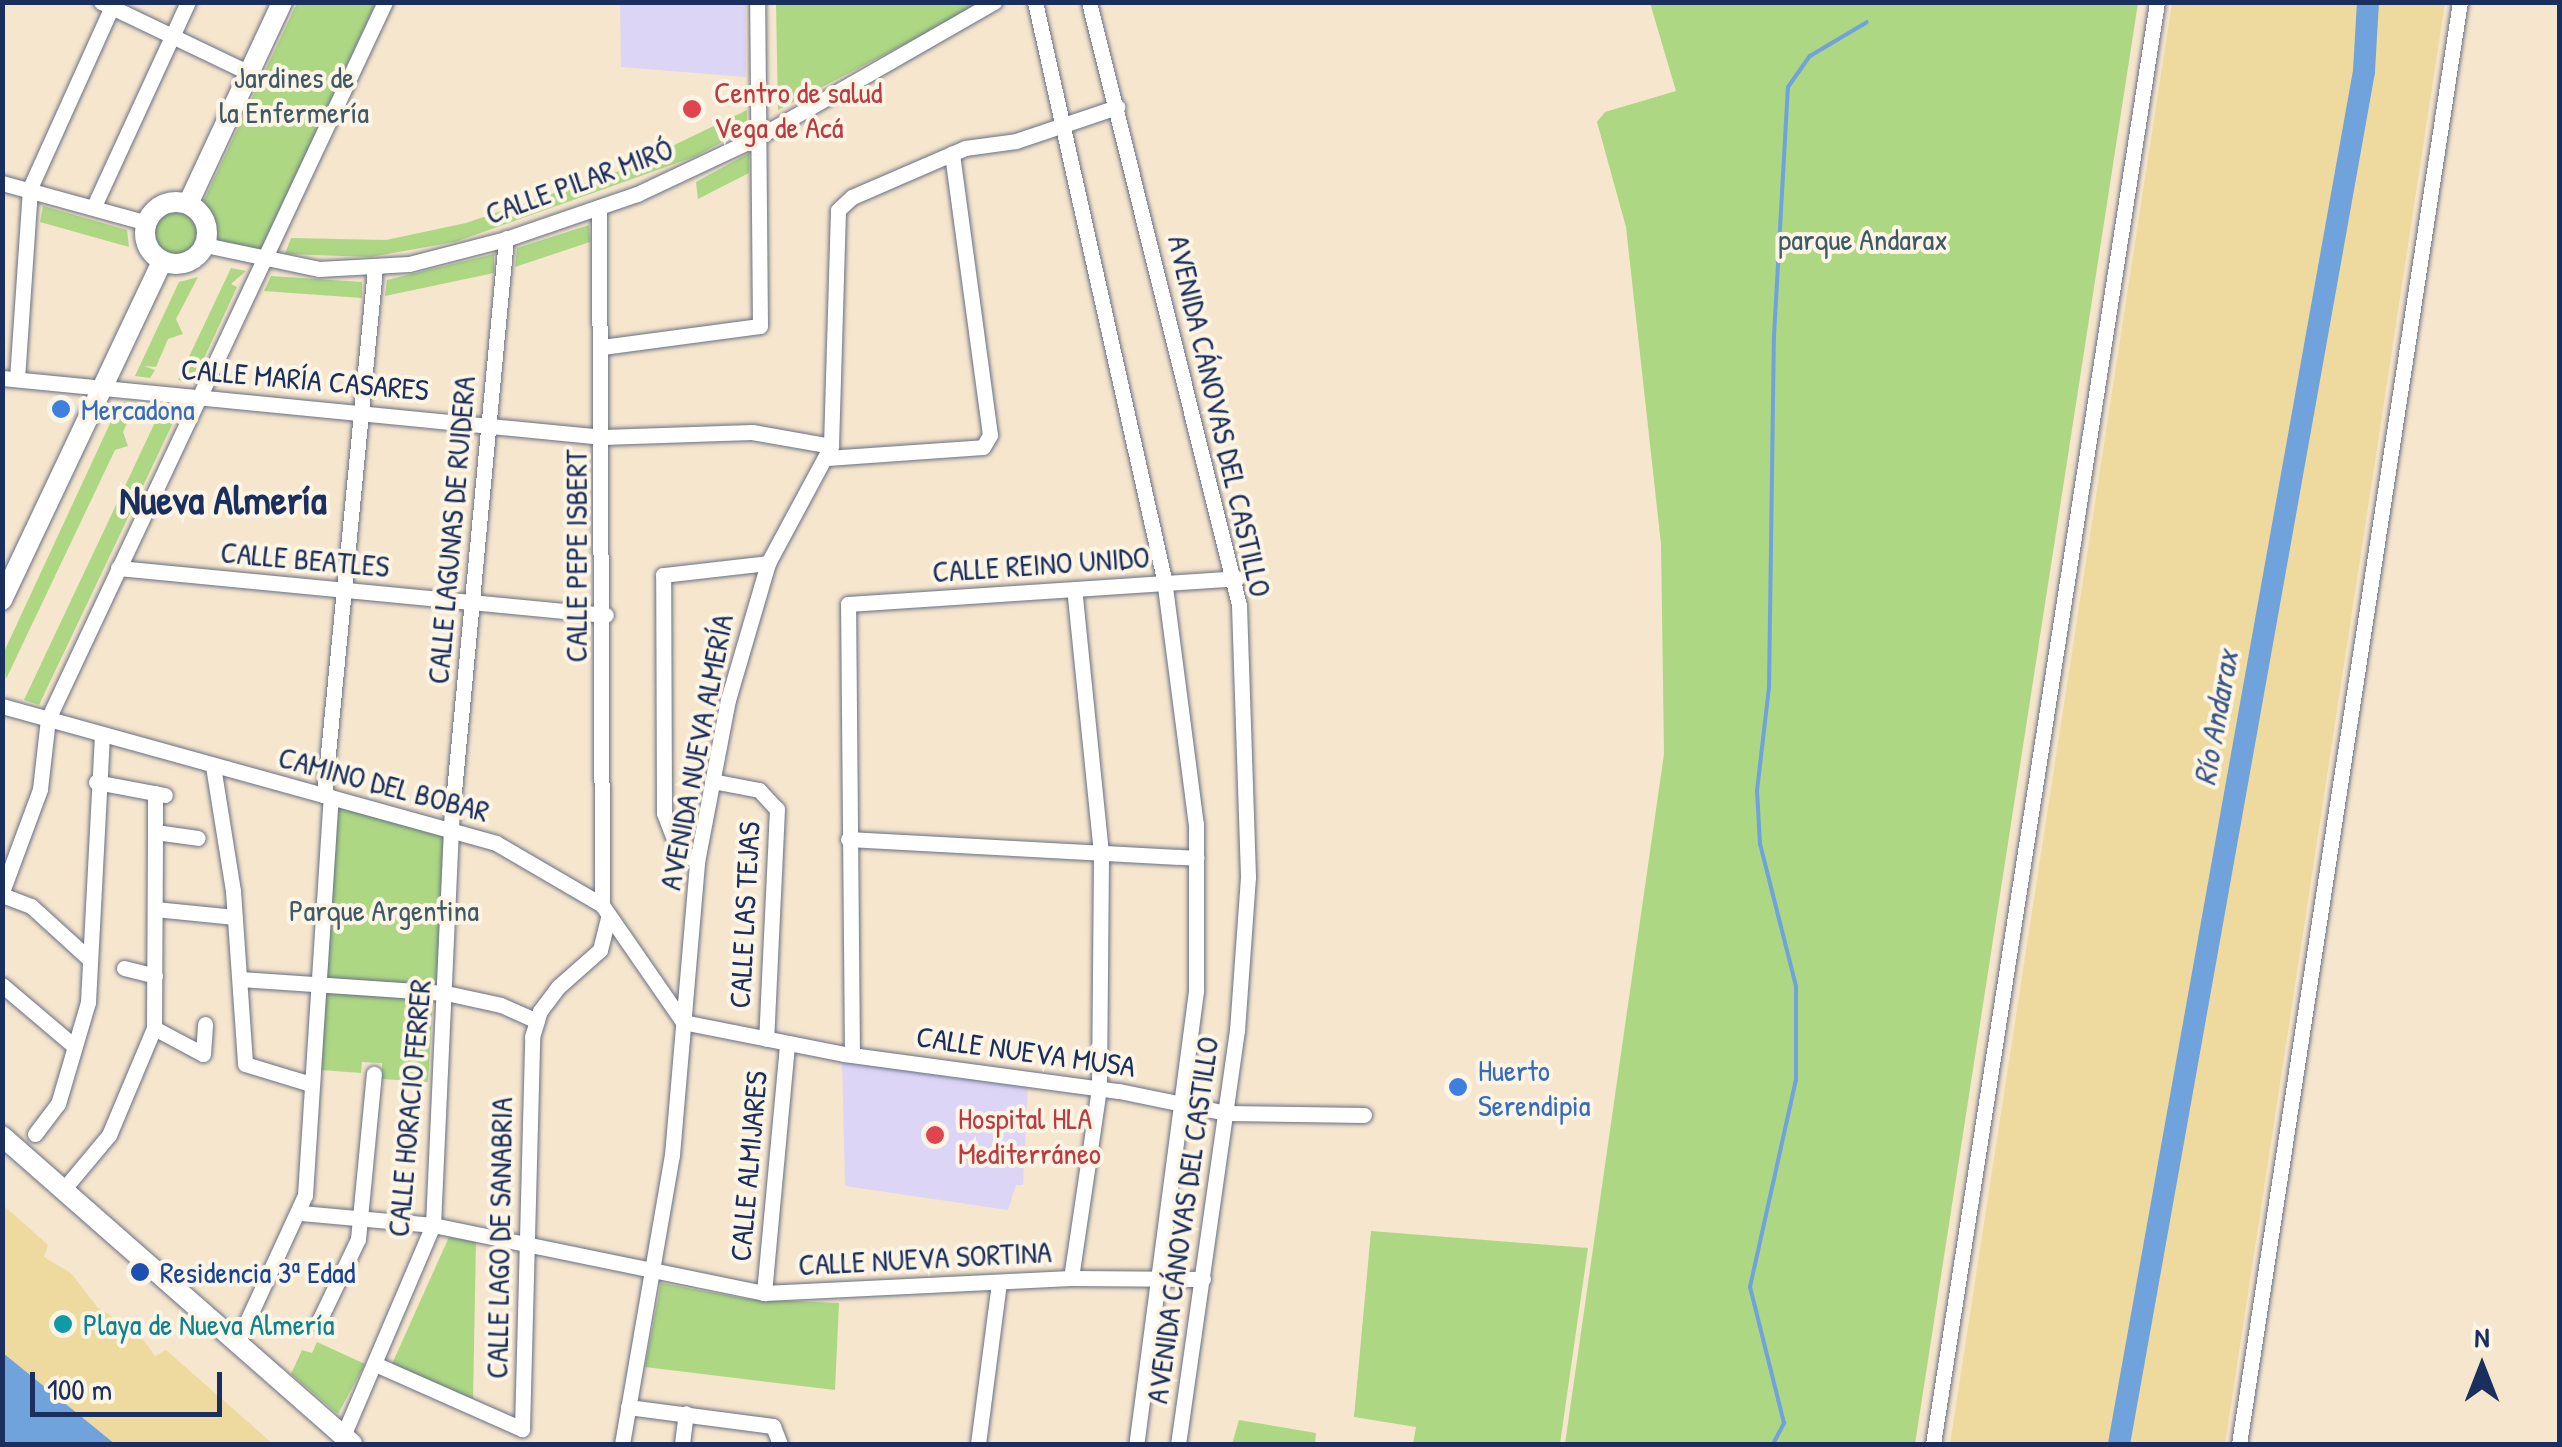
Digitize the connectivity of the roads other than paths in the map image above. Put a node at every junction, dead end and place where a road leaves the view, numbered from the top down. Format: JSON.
{"nodes":[{"id":1,"x":188,"y":2,"type":"edge"},
{"id":2,"x":282,"y":2,"type":"edge"},
{"id":3,"x":385,"y":2,"type":"edge"},
{"id":4,"x":757,"y":2,"type":"edge"},
{"id":5,"x":994,"y":2,"type":"edge"},
{"id":6,"x":1035,"y":2,"type":"edge"},
{"id":7,"x":1089,"y":2,"type":"edge"},
{"id":8,"x":2157,"y":2,"type":"edge"},
{"id":9,"x":2460,"y":2,"type":"edge"},
{"id":10,"x":109,"y":4,"type":"edge"},
{"id":11,"x":172,"y":37,"type":"junction"},
{"id":12,"x":249,"y":73,"type":"junction"},
{"id":13,"x":1116,"y":107,"type":"junction"},
{"id":14,"x":1066,"y":124,"type":"junction"},
{"id":15,"x":760,"y":136,"type":"junction"},
{"id":16,"x":952,"y":154,"type":"junction"},
{"id":17,"x":2,"y":183,"type":"edge"},
{"id":18,"x":30,"y":188,"type":"junction"},
{"id":19,"x":188,"y":204,"type":"junction"},
{"id":20,"x":94,"y":206,"type":"junction"},
{"id":21,"x":598,"y":207,"type":"junction"},
{"id":22,"x":146,"y":223,"type":"junction"},
{"id":23,"x":506,"y":239,"type":"junction"},
{"id":24,"x":205,"y":245,"type":"junction"},
{"id":25,"x":162,"y":261,"type":"junction"},
{"id":26,"x":264,"y":261,"type":"junction"},
{"id":27,"x":374,"y":268,"type":"junction"},
{"id":28,"x":602,"y":347,"type":"junction"},
{"id":29,"x":10,"y":378,"type":"edge"},
{"id":30,"x":103,"y":388,"type":"junction"},
{"id":31,"x":200,"y":398,"type":"junction"},
{"id":32,"x":363,"y":413,"type":"junction"},
{"id":33,"x":488,"y":423,"type":"junction"},
{"id":34,"x":603,"y":436,"type":"junction"},
{"id":35,"x":829,"y":452,"type":"junction"},
{"id":36,"x":768,"y":563,"type":"junction"},
{"id":37,"x":118,"y":568,"type":"junction"},
{"id":38,"x":1237,"y":578,"type":"junction"},
{"id":39,"x":1164,"y":583,"type":"junction"},
{"id":40,"x":1074,"y":589,"type":"junction"},
{"id":41,"x":347,"y":591,"type":"junction"},
{"id":42,"x":2,"y":600,"type":"edge"},
{"id":43,"x":472,"y":602,"type":"junction"},
{"id":44,"x":606,"y":615,"type":"junction"},
{"id":45,"x":2,"y":706,"type":"edge"},
{"id":46,"x":48,"y":719,"type":"junction"},
{"id":47,"x":102,"y":735,"type":"junction"},
{"id":48,"x":213,"y":766,"type":"junction"},
{"id":49,"x":712,"y":781,"type":"junction"},
{"id":50,"x":96,"y":782,"type":"junction"},
{"id":51,"x":328,"y":796,"type":"junction"},
{"id":52,"x":453,"y":826,"type":"junction"},
{"id":53,"x":155,"y":832,"type":"junction"},
{"id":54,"x":198,"y":838,"type":"dead end"},
{"id":55,"x":848,"y":839,"type":"junction"},
{"id":56,"x":1101,"y":853,"type":"junction"},
{"id":57,"x":1196,"y":858,"type":"junction"},
{"id":58,"x":697,"y":862,"type":"junction"},
{"id":59,"x":2,"y":893,"type":"edge"},
{"id":60,"x":155,"y":909,"type":"junction"},
{"id":61,"x":606,"y":910,"type":"junction"},
{"id":62,"x":235,"y":917,"type":"junction"},
{"id":63,"x":87,"y":957,"type":"junction"},
{"id":64,"x":124,"y":968,"type":"dead end"},
{"id":65,"x":155,"y":976,"type":"junction"},
{"id":66,"x":240,"y":979,"type":"junction"},
{"id":67,"x":2,"y":985,"type":"edge"},
{"id":68,"x":322,"y":986,"type":"junction"},
{"id":69,"x":446,"y":993,"type":"junction"},
{"id":70,"x":537,"y":1021,"type":"junction"},
{"id":71,"x":683,"y":1022,"type":"junction"},
{"id":72,"x":205,"y":1024,"type":"dead end"},
{"id":73,"x":154,"y":1028,"type":"junction"},
{"id":74,"x":766,"y":1039,"type":"junction"},
{"id":75,"x":787,"y":1043,"type":"junction"},
{"id":76,"x":74,"y":1046,"type":"junction"},
{"id":77,"x":852,"y":1055,"type":"junction"},
{"id":78,"x":374,"y":1074,"type":"dead end"},
{"id":79,"x":311,"y":1084,"type":"junction"},
{"id":80,"x":1099,"y":1088,"type":"junction"},
{"id":81,"x":1182,"y":1101,"type":"junction"},
{"id":82,"x":1226,"y":1113,"type":"junction"},
{"id":83,"x":1364,"y":1115,"type":"dead end"},
{"id":84,"x":35,"y":1134,"type":"dead end"},
{"id":85,"x":2,"y":1136,"type":"edge"},
{"id":86,"x":63,"y":1190,"type":"junction"},
{"id":87,"x":301,"y":1212,"type":"junction"},
{"id":88,"x":362,"y":1218,"type":"junction"},
{"id":89,"x":433,"y":1224,"type":"junction"},
{"id":90,"x":526,"y":1242,"type":"junction"},
{"id":91,"x":652,"y":1273,"type":"junction"},
{"id":92,"x":1157,"y":1276,"type":"junction"},
{"id":93,"x":1071,"y":1278,"type":"junction"},
{"id":94,"x":1203,"y":1279,"type":"junction"},
{"id":95,"x":1000,"y":1282,"type":"junction"},
{"id":96,"x":764,"y":1293,"type":"junction"},
{"id":97,"x":318,"y":1323,"type":"dead end"},
{"id":98,"x":237,"y":1344,"type":"junction"},
{"id":99,"x":375,"y":1364,"type":"junction"},
{"id":100,"x":628,"y":1407,"type":"junction"},
{"id":101,"x":686,"y":1413,"type":"junction"},
{"id":102,"x":348,"y":1440,"type":"edge"},
{"id":103,"x":622,"y":1444,"type":"edge"},
{"id":104,"x":682,"y":1444,"type":"edge"},
{"id":105,"x":780,"y":1444,"type":"edge"},
{"id":106,"x":978,"y":1444,"type":"edge"},
{"id":107,"x":1136,"y":1444,"type":"edge"},
{"id":108,"x":1178,"y":1444,"type":"edge"},
{"id":109,"x":1933,"y":1444,"type":"edge"},
{"id":110,"x":2239,"y":1444,"type":"edge"}],
"edges":[{"from":1,"to":11,"type":"street"},
{"from":2,"to":12,"type":"main road"},
{"from":3,"to":26,"type":"street"},
{"from":4,"to":15,"type":"street"},
{"from":5,"to":15,"type":"street","name":"CALLE PILAR MIRÓ"},
{"from":6,"to":14,"type":"street","name":"AVENIDA CÁNOVAS DEL CASTILLO"},
{"from":7,"to":13,"type":"street","name":"AVENIDA CÁNOVAS DEL CASTILLO"},
{"from":8,"to":109,"type":"street"},
{"from":9,"to":110,"type":"street"},
{"from":10,"to":11,"type":"street"},
{"from":10,"to":18,"type":"street"},
{"from":11,"to":12,"type":"street"},
{"from":11,"to":20,"type":"street"},
{"from":12,"to":19,"type":"main road"},
{"from":13,"to":14,"type":"street","name":"AVENIDA NUEVA ALMERÍA"},
{"from":13,"to":38,"type":"street","name":"AVENIDA CÁNOVAS DEL CASTILLO"},
{"from":14,"to":16,"type":"street","name":"AVENIDA NUEVA ALMERÍA"},
{"from":14,"to":39,"type":"street","name":"AVENIDA CÁNOVAS DEL CASTILLO"},
{"from":15,"to":21,"type":"street","name":"CALLE PILAR MIRÓ"},
{"from":15,"to":28,"type":"street"},
{"from":16,"to":35,"type":"street","name":"AVENIDA NUEVA ALMERÍA"},
{"from":16,"to":35,"type":"street","name":"CALLE MARÍA CASARES"},
{"from":17,"to":18,"type":"street"},
{"from":18,"to":20,"type":"street"},
{"from":18,"to":29,"type":"street"},
{"from":19,"to":22,"type":"main road"},
{"from":19,"to":24,"type":"main road"},
{"from":20,"to":22,"type":"street"},
{"from":21,"to":23,"type":"street","name":"CALLE PILAR MIRÓ"},
{"from":21,"to":28,"type":"street","name":"CALLE PEPE ISBERT"},
{"from":22,"to":25,"type":"main road"},
{"from":23,"to":27,"type":"street","name":"CALLE PILAR MIRÓ"},
{"from":23,"to":33,"type":"street","name":"CALLE LAGUNAS DE RUIDERA"},
{"from":24,"to":25,"type":"main road"},
{"from":24,"to":26,"type":"street","name":"CALLE PILAR MIRÓ"},
{"from":25,"to":30,"type":"main road"},
{"from":26,"to":27,"type":"street","name":"CALLE PILAR MIRÓ"},
{"from":26,"to":31,"type":"street"},
{"from":27,"to":32,"type":"street"},
{"from":28,"to":34,"type":"street","name":"CALLE PEPE ISBERT"},
{"from":29,"to":30,"type":"street","name":"CALLE MARÍA CASARES"},
{"from":30,"to":31,"type":"street","name":"CALLE MARÍA CASARES"},
{"from":30,"to":42,"type":"main road"},
{"from":31,"to":32,"type":"street","name":"CALLE MARÍA CASARES"},
{"from":31,"to":37,"type":"street"},
{"from":32,"to":33,"type":"street","name":"CALLE MARÍA CASARES"},
{"from":32,"to":41,"type":"street"},
{"from":33,"to":34,"type":"street","name":"CALLE MARÍA CASARES"},
{"from":33,"to":43,"type":"street","name":"CALLE LAGUNAS DE RUIDERA"},
{"from":34,"to":35,"type":"street","name":"CALLE MARÍA CASARES"},
{"from":34,"to":44,"type":"street","name":"CALLE PEPE ISBERT"},
{"from":35,"to":36,"type":"street","name":"AVENIDA NUEVA ALMERÍA"},
{"from":36,"to":49,"type":"street","name":"AVENIDA NUEVA ALMERÍA"},
{"from":36,"to":58,"type":"street"},
{"from":37,"to":41,"type":"street","name":"CALLE BEATLES"},
{"from":37,"to":46,"type":"street"},
{"from":38,"to":39,"type":"street","name":"CALLE REINO UNIDO"},
{"from":38,"to":82,"type":"street","name":"AVENIDA CÁNOVAS DEL CASTILLO"},
{"from":39,"to":40,"type":"street","name":"CALLE REINO UNIDO"},
{"from":39,"to":57,"type":"street","name":"AVENIDA CÁNOVAS DEL CASTILLO"},
{"from":40,"to":55,"type":"street","name":"CALLE REINO UNIDO"},
{"from":40,"to":56,"type":"street"},
{"from":41,"to":43,"type":"street","name":"CALLE BEATLES"},
{"from":41,"to":51,"type":"street"},
{"from":43,"to":44,"type":"street","name":"CALLE BEATLES"},
{"from":43,"to":52,"type":"street","name":"CALLE LAGUNAS DE RUIDERA"},
{"from":44,"to":61,"type":"street","name":"CALLE PEPE ISBERT"},
{"from":45,"to":46,"type":"street","name":"CAMINO DEL BOBAR"},
{"from":46,"to":47,"type":"street","name":"CAMINO DEL BOBAR"},
{"from":46,"to":59,"type":"street"},
{"from":47,"to":48,"type":"street","name":"CAMINO DEL BOBAR"},
{"from":47,"to":50,"type":"street"},
{"from":48,"to":51,"type":"street","name":"CAMINO DEL BOBAR"},
{"from":48,"to":62,"type":"street"},
{"from":49,"to":58,"type":"street","name":"AVENIDA NUEVA ALMERÍA"},
{"from":49,"to":74,"type":"street","name":"CALLE LAS TEJAS"},
{"from":50,"to":53,"type":"street"},
{"from":50,"to":63,"type":"street"},
{"from":51,"to":52,"type":"street","name":"CAMINO DEL BOBAR"},
{"from":51,"to":68,"type":"street"},
{"from":52,"to":61,"type":"street","name":"CAMINO DEL BOBAR"},
{"from":52,"to":69,"type":"street","name":"CALLE HORACIO FERRER"},
{"from":53,"to":54,"type":"street"},
{"from":53,"to":60,"type":"street"},
{"from":55,"to":56,"type":"street"},
{"from":55,"to":77,"type":"street"},
{"from":56,"to":57,"type":"street"},
{"from":56,"to":80,"type":"street"},
{"from":57,"to":81,"type":"street","name":"AVENIDA CÁNOVAS DEL CASTILLO"},
{"from":58,"to":71,"type":"street","name":"AVENIDA NUEVA ALMERÍA"},
{"from":59,"to":63,"type":"street"},
{"from":60,"to":62,"type":"street"},
{"from":60,"to":65,"type":"street"},
{"from":61,"to":70,"type":"street"},
{"from":61,"to":71,"type":"street","name":"CAMINO DEL BOBAR"},
{"from":62,"to":66,"type":"street"},
{"from":63,"to":76,"type":"street"},
{"from":64,"to":65,"type":"street"},
{"from":65,"to":73,"type":"street"},
{"from":66,"to":68,"type":"street"},
{"from":66,"to":79,"type":"street"},
{"from":67,"to":76,"type":"street"},
{"from":68,"to":69,"type":"street"},
{"from":68,"to":79,"type":"street"},
{"from":69,"to":70,"type":"street"},
{"from":69,"to":89,"type":"street","name":"CALLE HORACIO FERRER"},
{"from":70,"to":90,"type":"street","name":"CALLE LAGO DE SANABRIA"},
{"from":71,"to":74,"type":"street","name":"CALLE NUEVA MUSA"},
{"from":71,"to":91,"type":"street","name":"AVENIDA NUEVA ALMERÍA"},
{"from":72,"to":73,"type":"street"},
{"from":73,"to":86,"type":"street"},
{"from":74,"to":75,"type":"street","name":"CALLE NUEVA MUSA"},
{"from":75,"to":77,"type":"street","name":"CALLE NUEVA MUSA"},
{"from":75,"to":96,"type":"street","name":"CALLE ALMIJARES"},
{"from":76,"to":84,"type":"street"},
{"from":77,"to":80,"type":"street","name":"CALLE NUEVA MUSA"},
{"from":78,"to":88,"type":"street"},
{"from":79,"to":87,"type":"street"},
{"from":80,"to":81,"type":"street","name":"CALLE NUEVA MUSA"},
{"from":80,"to":93,"type":"street"},
{"from":81,"to":82,"type":"street","name":"CALLE NUEVA MUSA"},
{"from":81,"to":92,"type":"street","name":"AVENIDA CÁNOVAS DEL CASTILLO"},
{"from":82,"to":83,"type":"street","name":"CALLE NUEVA MUSA"},
{"from":82,"to":94,"type":"street","name":"AVENIDA CÁNOVAS DEL CASTILLO"},
{"from":85,"to":86,"type":"main road"},
{"from":86,"to":98,"type":"main road"},
{"from":87,"to":88,"type":"street","name":"CALLE NUEVA SORTINA"},
{"from":87,"to":98,"type":"street"},
{"from":88,"to":89,"type":"street","name":"CALLE NUEVA SORTINA"},
{"from":88,"to":97,"type":"street"},
{"from":89,"to":90,"type":"street","name":"CALLE NUEVA SORTINA"},
{"from":89,"to":99,"type":"street","name":"CALLE HORACIO FERRER"},
{"from":90,"to":91,"type":"street","name":"CALLE NUEVA SORTINA"},
{"from":90,"to":99,"type":"street","name":"CALLE LAGO DE SANABRIA"},
{"from":91,"to":96,"type":"street","name":"CALLE NUEVA SORTINA"},
{"from":91,"to":100,"type":"street","name":"AVENIDA NUEVA ALMERÍA"},
{"from":92,"to":93,"type":"street","name":"CALLE NUEVA SORTINA"},
{"from":92,"to":94,"type":"street","name":"CALLE NUEVA SORTINA"},
{"from":92,"to":107,"type":"street","name":"AVENIDA CÁNOVAS DEL CASTILLO"},
{"from":93,"to":95,"type":"street","name":"CALLE NUEVA SORTINA"},
{"from":94,"to":108,"type":"street","name":"AVENIDA CÁNOVAS DEL CASTILLO"},
{"from":95,"to":96,"type":"street","name":"CALLE NUEVA SORTINA"},
{"from":95,"to":106,"type":"street"},
{"from":98,"to":102,"type":"main road"},
{"from":99,"to":102,"type":"street","name":"CALLE HORACIO FERRER"},
{"from":100,"to":101,"type":"street"},
{"from":100,"to":103,"type":"street","name":"AVENIDA NUEVA ALMERÍA"},
{"from":101,"to":104,"type":"street"},
{"from":101,"to":105,"type":"street"}]}
